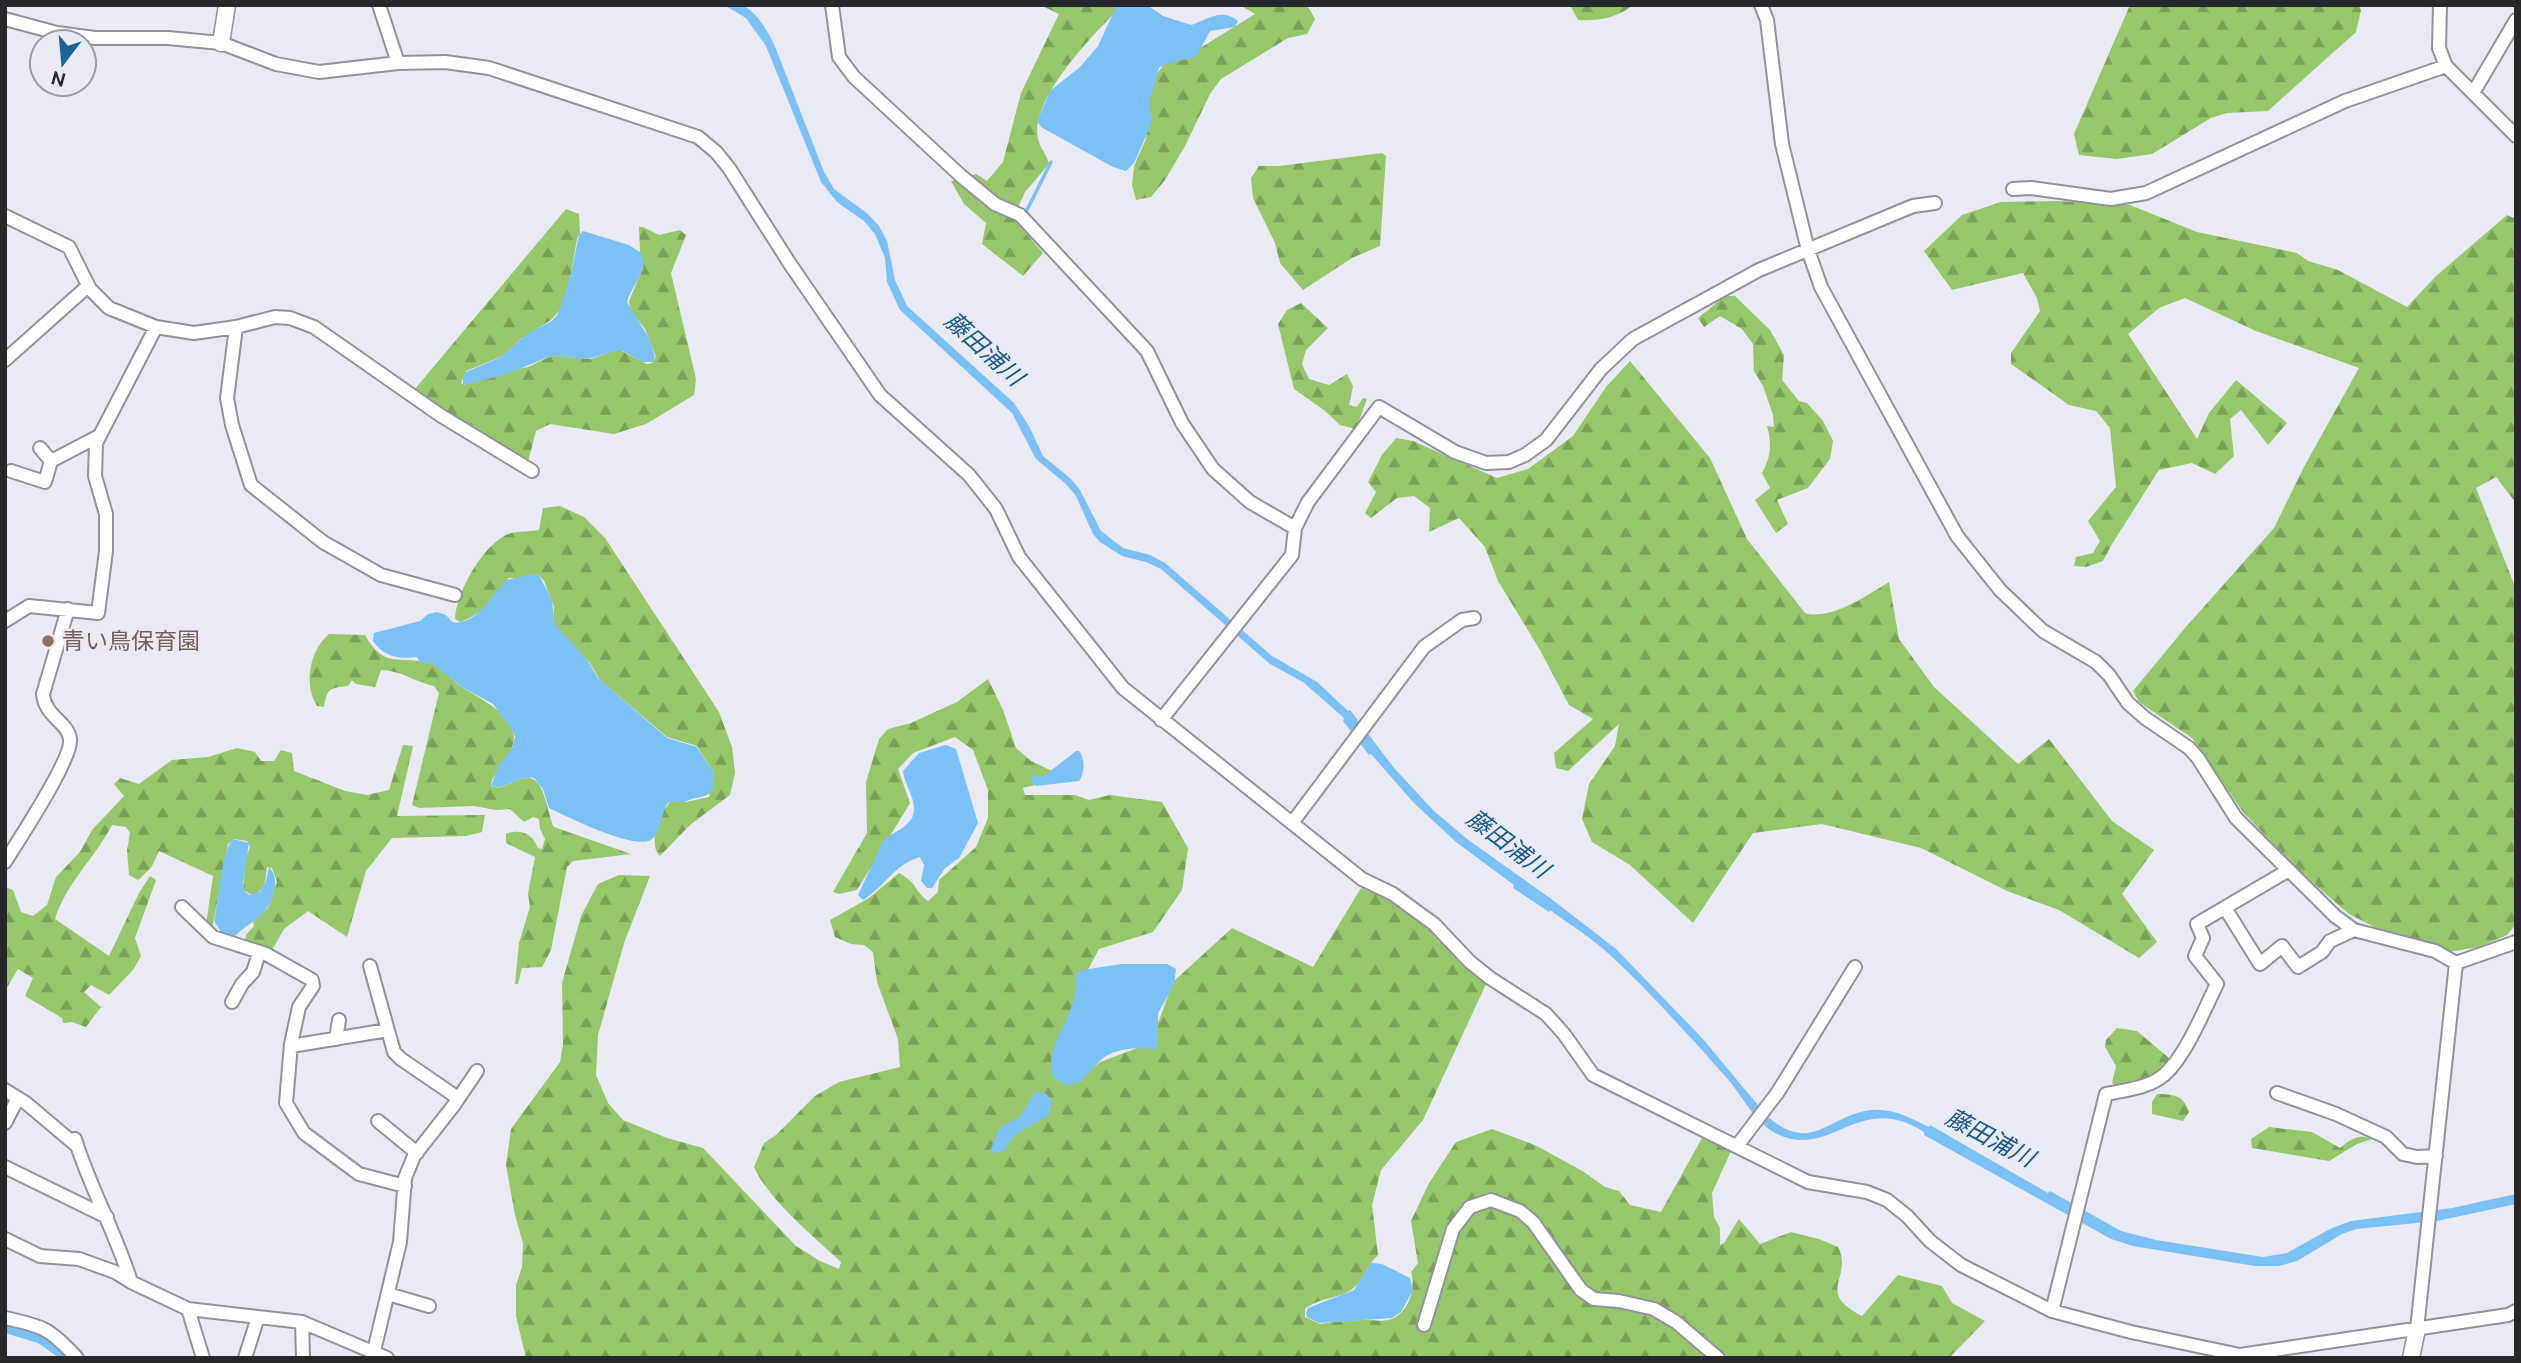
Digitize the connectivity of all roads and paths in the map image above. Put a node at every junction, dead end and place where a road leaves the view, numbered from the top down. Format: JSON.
{"nodes":[{"id":1,"x":227,"y":5,"type":"edge"},
{"id":2,"x":379,"y":5,"type":"edge"},
{"id":3,"x":832,"y":5,"type":"edge"},
{"id":4,"x":1761,"y":5,"type":"edge"},
{"id":5,"x":2440,"y":5,"type":"edge"},
{"id":6,"x":5,"y":19,"type":"edge"},
{"id":7,"x":2516,"y":20,"type":"edge"},
{"id":8,"x":221,"y":43,"type":"junction"},
{"id":9,"x":398,"y":63,"type":"junction"},
{"id":10,"x":2446,"y":66,"type":"junction"},
{"id":11,"x":2473,"y":93,"type":"junction"},
{"id":12,"x":2516,"y":136,"type":"edge"},
{"id":13,"x":2013,"y":189,"type":"dead end"},
{"id":14,"x":1935,"y":203,"type":"dead end"},
{"id":15,"x":5,"y":216,"type":"edge"},
{"id":16,"x":1808,"y":250,"type":"junction"},
{"id":17,"x":88,"y":286,"type":"junction"},
{"id":18,"x":156,"y":327,"type":"junction"},
{"id":19,"x":236,"y":327,"type":"junction"},
{"id":20,"x":5,"y":359,"type":"edge"},
{"id":21,"x":99,"y":436,"type":"junction"},
{"id":22,"x":40,"y":448,"type":"dead end"},
{"id":23,"x":51,"y":461,"type":"junction"},
{"id":24,"x":11,"y":471,"type":"dead end"},
{"id":25,"x":532,"y":471,"type":"dead end"},
{"id":26,"x":1296,"y":528,"type":"junction"},
{"id":27,"x":456,"y":595,"type":"dead end"},
{"id":28,"x":68,"y":609,"type":"junction"},
{"id":29,"x":1474,"y":618,"type":"dead end"},
{"id":30,"x":5,"y":621,"type":"edge"},
{"id":31,"x":1161,"y":720,"type":"junction"},
{"id":32,"x":1292,"y":823,"type":"junction"},
{"id":33,"x":5,"y":862,"type":"edge"},
{"id":34,"x":2289,"y":870,"type":"junction"},
{"id":35,"x":182,"y":907,"type":"dead end"},
{"id":36,"x":2225,"y":908,"type":"junction"},
{"id":37,"x":2354,"y":930,"type":"junction"},
{"id":38,"x":2516,"y":942,"type":"edge"},
{"id":39,"x":259,"y":953,"type":"junction"},
{"id":40,"x":2456,"y":963,"type":"junction"},
{"id":41,"x":370,"y":965,"type":"dead end"},
{"id":42,"x":1855,"y":967,"type":"dead end"},
{"id":43,"x":232,"y":1002,"type":"dead end"},
{"id":44,"x":339,"y":1020,"type":"dead end"},
{"id":45,"x":388,"y":1030,"type":"junction"},
{"id":46,"x":336,"y":1039,"type":"junction"},
{"id":47,"x":291,"y":1046,"type":"junction"},
{"id":48,"x":477,"y":1071,"type":"dead end"},
{"id":49,"x":5,"y":1090,"type":"edge"},
{"id":50,"x":2277,"y":1093,"type":"dead end"},
{"id":51,"x":18,"y":1098,"type":"junction"},
{"id":52,"x":458,"y":1098,"type":"junction"},
{"id":53,"x":378,"y":1121,"type":"dead end"},
{"id":54,"x":5,"y":1124,"type":"edge"},
{"id":55,"x":1737,"y":1146,"type":"junction"},
{"id":56,"x":417,"y":1153,"type":"junction"},
{"id":57,"x":2436,"y":1156,"type":"junction"},
{"id":58,"x":5,"y":1167,"type":"edge"},
{"id":59,"x":405,"y":1186,"type":"junction"},
{"id":60,"x":107,"y":1217,"type":"junction"},
{"id":61,"x":5,"y":1239,"type":"edge"},
{"id":62,"x":131,"y":1282,"type":"junction"},
{"id":63,"x":388,"y":1294,"type":"junction"},
{"id":64,"x":429,"y":1306,"type":"dead end"},
{"id":65,"x":188,"y":1309,"type":"junction"},
{"id":66,"x":2052,"y":1311,"type":"junction"},
{"id":67,"x":2516,"y":1311,"type":"edge"},
{"id":68,"x":258,"y":1317,"type":"junction"},
{"id":69,"x":5,"y":1318,"type":"edge"},
{"id":70,"x":302,"y":1322,"type":"junction"},
{"id":71,"x":1424,"y":1325,"type":"dead end"},
{"id":72,"x":2417,"y":1329,"type":"junction"},
{"id":73,"x":374,"y":1351,"type":"junction"},
{"id":74,"x":77,"y":1358,"type":"edge"},
{"id":75,"x":203,"y":1358,"type":"edge"},
{"id":76,"x":245,"y":1358,"type":"edge"},
{"id":77,"x":303,"y":1358,"type":"edge"},
{"id":78,"x":387,"y":1358,"type":"edge"},
{"id":79,"x":1718,"y":1358,"type":"edge"},
{"id":80,"x":2410,"y":1358,"type":"edge"}],
"edges":[{"from":1,"to":8,"type":"street"},
{"from":2,"to":9,"type":"street"},
{"from":3,"to":26,"type":"street"},
{"from":4,"to":16,"type":"street"},
{"from":5,"to":10,"type":"street"},
{"from":6,"to":8,"type":"street"},
{"from":7,"to":11,"type":"street"},
{"from":8,"to":9,"type":"street"},
{"from":9,"to":31,"type":"street"},
{"from":10,"to":11,"type":"street"},
{"from":10,"to":13,"type":"street"},
{"from":11,"to":12,"type":"street"},
{"from":14,"to":16,"type":"street"},
{"from":15,"to":17,"type":"street"},
{"from":16,"to":26,"type":"street"},
{"from":16,"to":34,"type":"street"},
{"from":17,"to":18,"type":"street"},
{"from":17,"to":20,"type":"street"},
{"from":18,"to":19,"type":"street"},
{"from":18,"to":21,"type":"street"},
{"from":19,"to":25,"type":"street"},
{"from":19,"to":27,"type":"street"},
{"from":21,"to":23,"type":"street"},
{"from":21,"to":28,"type":"street"},
{"from":22,"to":23,"type":"street"},
{"from":23,"to":24,"type":"street"},
{"from":26,"to":31,"type":"street"},
{"from":28,"to":30,"type":"street"},
{"from":28,"to":33,"type":"street"},
{"from":29,"to":32,"type":"street"},
{"from":31,"to":32,"type":"street"},
{"from":32,"to":55,"type":"street"},
{"from":34,"to":36,"type":"street"},
{"from":34,"to":37,"type":"street"},
{"from":35,"to":39,"type":"street"},
{"from":36,"to":37,"type":"street"},
{"from":36,"to":66,"type":"street"},
{"from":37,"to":40,"type":"street"},
{"from":38,"to":40,"type":"street"},
{"from":39,"to":43,"type":"street"},
{"from":39,"to":47,"type":"street"},
{"from":40,"to":57,"type":"street"},
{"from":41,"to":45,"type":"street"},
{"from":42,"to":55,"type":"street"},
{"from":44,"to":46,"type":"street"},
{"from":45,"to":46,"type":"street"},
{"from":45,"to":52,"type":"street"},
{"from":46,"to":47,"type":"street"},
{"from":47,"to":59,"type":"street"},
{"from":48,"to":52,"type":"street"},
{"from":49,"to":51,"type":"street"},
{"from":50,"to":57,"type":"street"},
{"from":51,"to":54,"type":"street"},
{"from":51,"to":60,"type":"street"},
{"from":52,"to":56,"type":"street"},
{"from":53,"to":56,"type":"street"},
{"from":55,"to":66,"type":"street"},
{"from":56,"to":59,"type":"street"},
{"from":57,"to":72,"type":"street"},
{"from":58,"to":60,"type":"street"},
{"from":59,"to":63,"type":"street"},
{"from":60,"to":62,"type":"street"},
{"from":61,"to":62,"type":"street"},
{"from":62,"to":65,"type":"street"},
{"from":63,"to":64,"type":"street"},
{"from":63,"to":73,"type":"street"},
{"from":65,"to":68,"type":"street"},
{"from":65,"to":75,"type":"street"},
{"from":66,"to":72,"type":"street"},
{"from":67,"to":72,"type":"street"},
{"from":68,"to":70,"type":"street"},
{"from":68,"to":76,"type":"street"},
{"from":69,"to":74,"type":"street"},
{"from":70,"to":73,"type":"street"},
{"from":70,"to":77,"type":"street"},
{"from":71,"to":79,"type":"street"},
{"from":72,"to":80,"type":"street"},
{"from":73,"to":78,"type":"street"}]}
